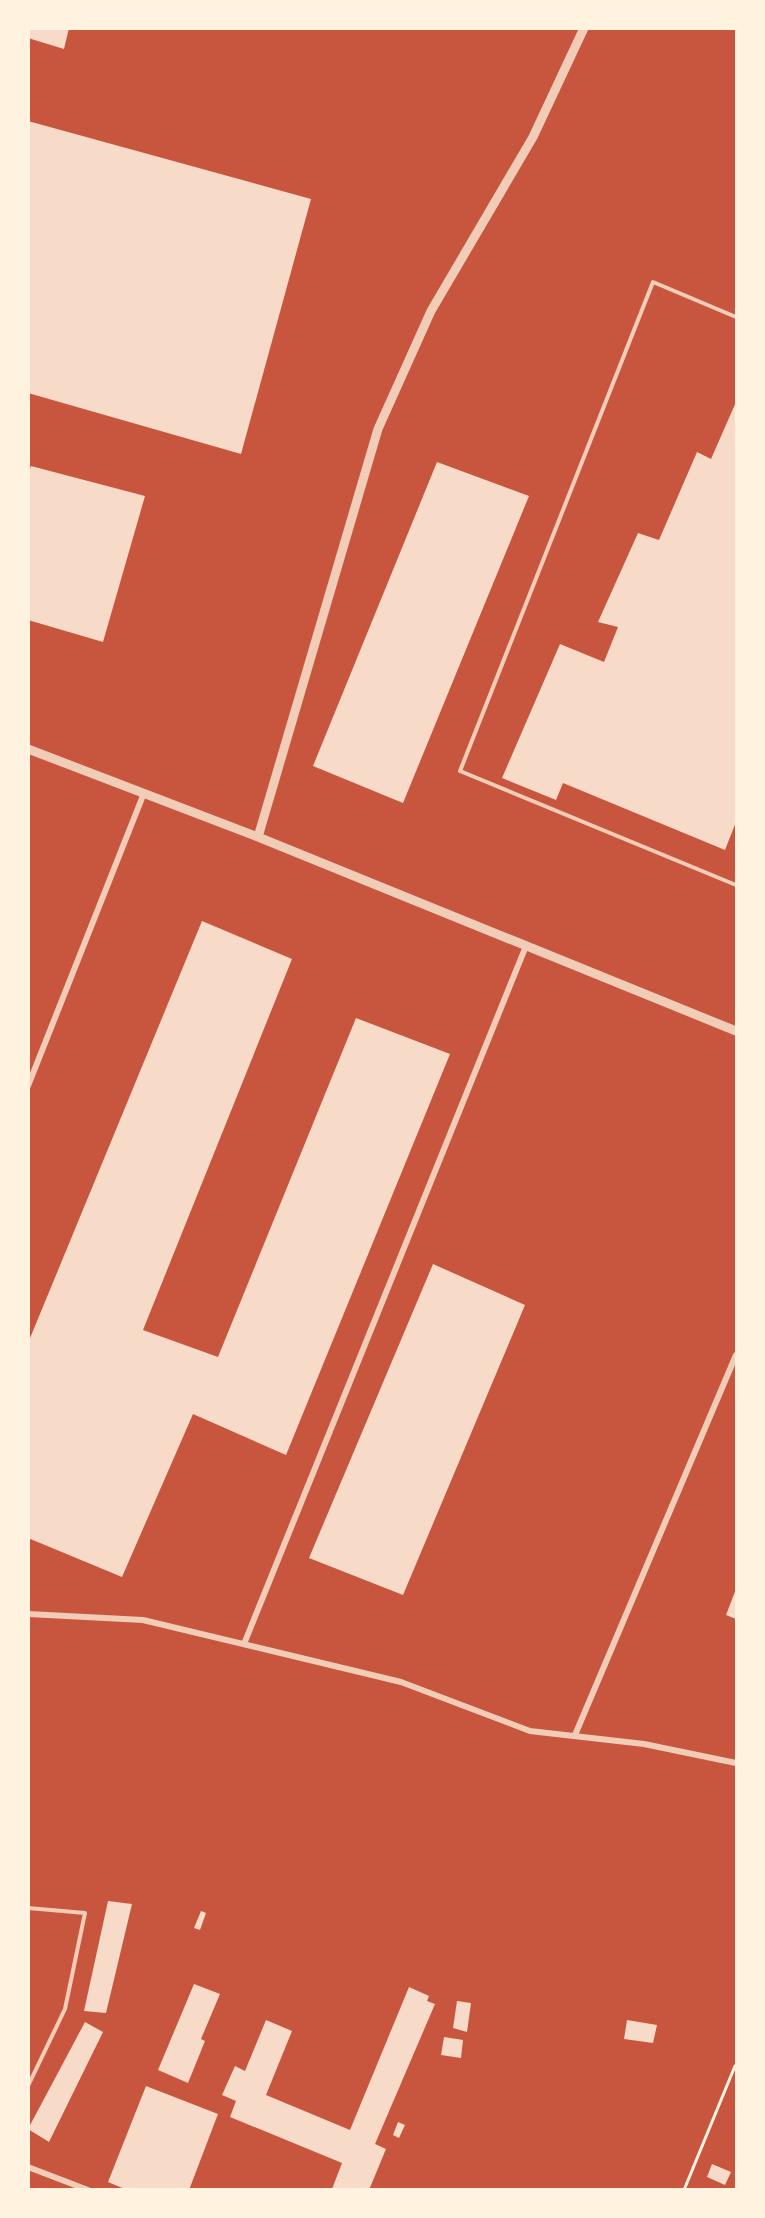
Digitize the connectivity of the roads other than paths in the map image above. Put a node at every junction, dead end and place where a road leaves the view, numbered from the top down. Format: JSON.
{"nodes":[{"id":1,"x":584,"y":28,"type":"edge"},
{"id":2,"x":736,"y":317,"type":"edge"},
{"id":3,"x":28,"y":749,"type":"edge"},
{"id":4,"x":144,"y":793,"type":"junction"},
{"id":5,"x":258,"y":837,"type":"junction"},
{"id":6,"x":736,"y":885,"type":"edge"},
{"id":7,"x":526,"y":946,"type":"junction"},
{"id":8,"x":736,"y":1031,"type":"edge"},
{"id":9,"x":28,"y":1086,"type":"edge"},
{"id":10,"x":736,"y":1355,"type":"edge"},
{"id":11,"x":28,"y":1614,"type":"edge"},
{"id":12,"x":244,"y":1644,"type":"junction"},
{"id":13,"x":575,"y":1735,"type":"junction"},
{"id":14,"x":736,"y":1763,"type":"edge"},
{"id":15,"x":28,"y":1908,"type":"edge"},
{"id":16,"x":28,"y":2086,"type":"edge"},
{"id":17,"x":28,"y":2167,"type":"edge"},
{"id":18,"x":88,"y":2190,"type":"edge"}],
"edges":[{"from":1,"to":5,"type":"street"},
{"from":2,"to":6,"type":"lane"},
{"from":3,"to":4,"type":"street"},
{"from":4,"to":5,"type":"street"},
{"from":4,"to":9,"type":"street"},
{"from":5,"to":7,"type":"street"},
{"from":7,"to":8,"type":"street"},
{"from":7,"to":12,"type":"street"},
{"from":10,"to":13,"type":"street"},
{"from":11,"to":12,"type":"street"},
{"from":12,"to":13,"type":"street"},
{"from":13,"to":14,"type":"street"},
{"from":15,"to":16,"type":"lane"},
{"from":17,"to":18,"type":"street"}]}
